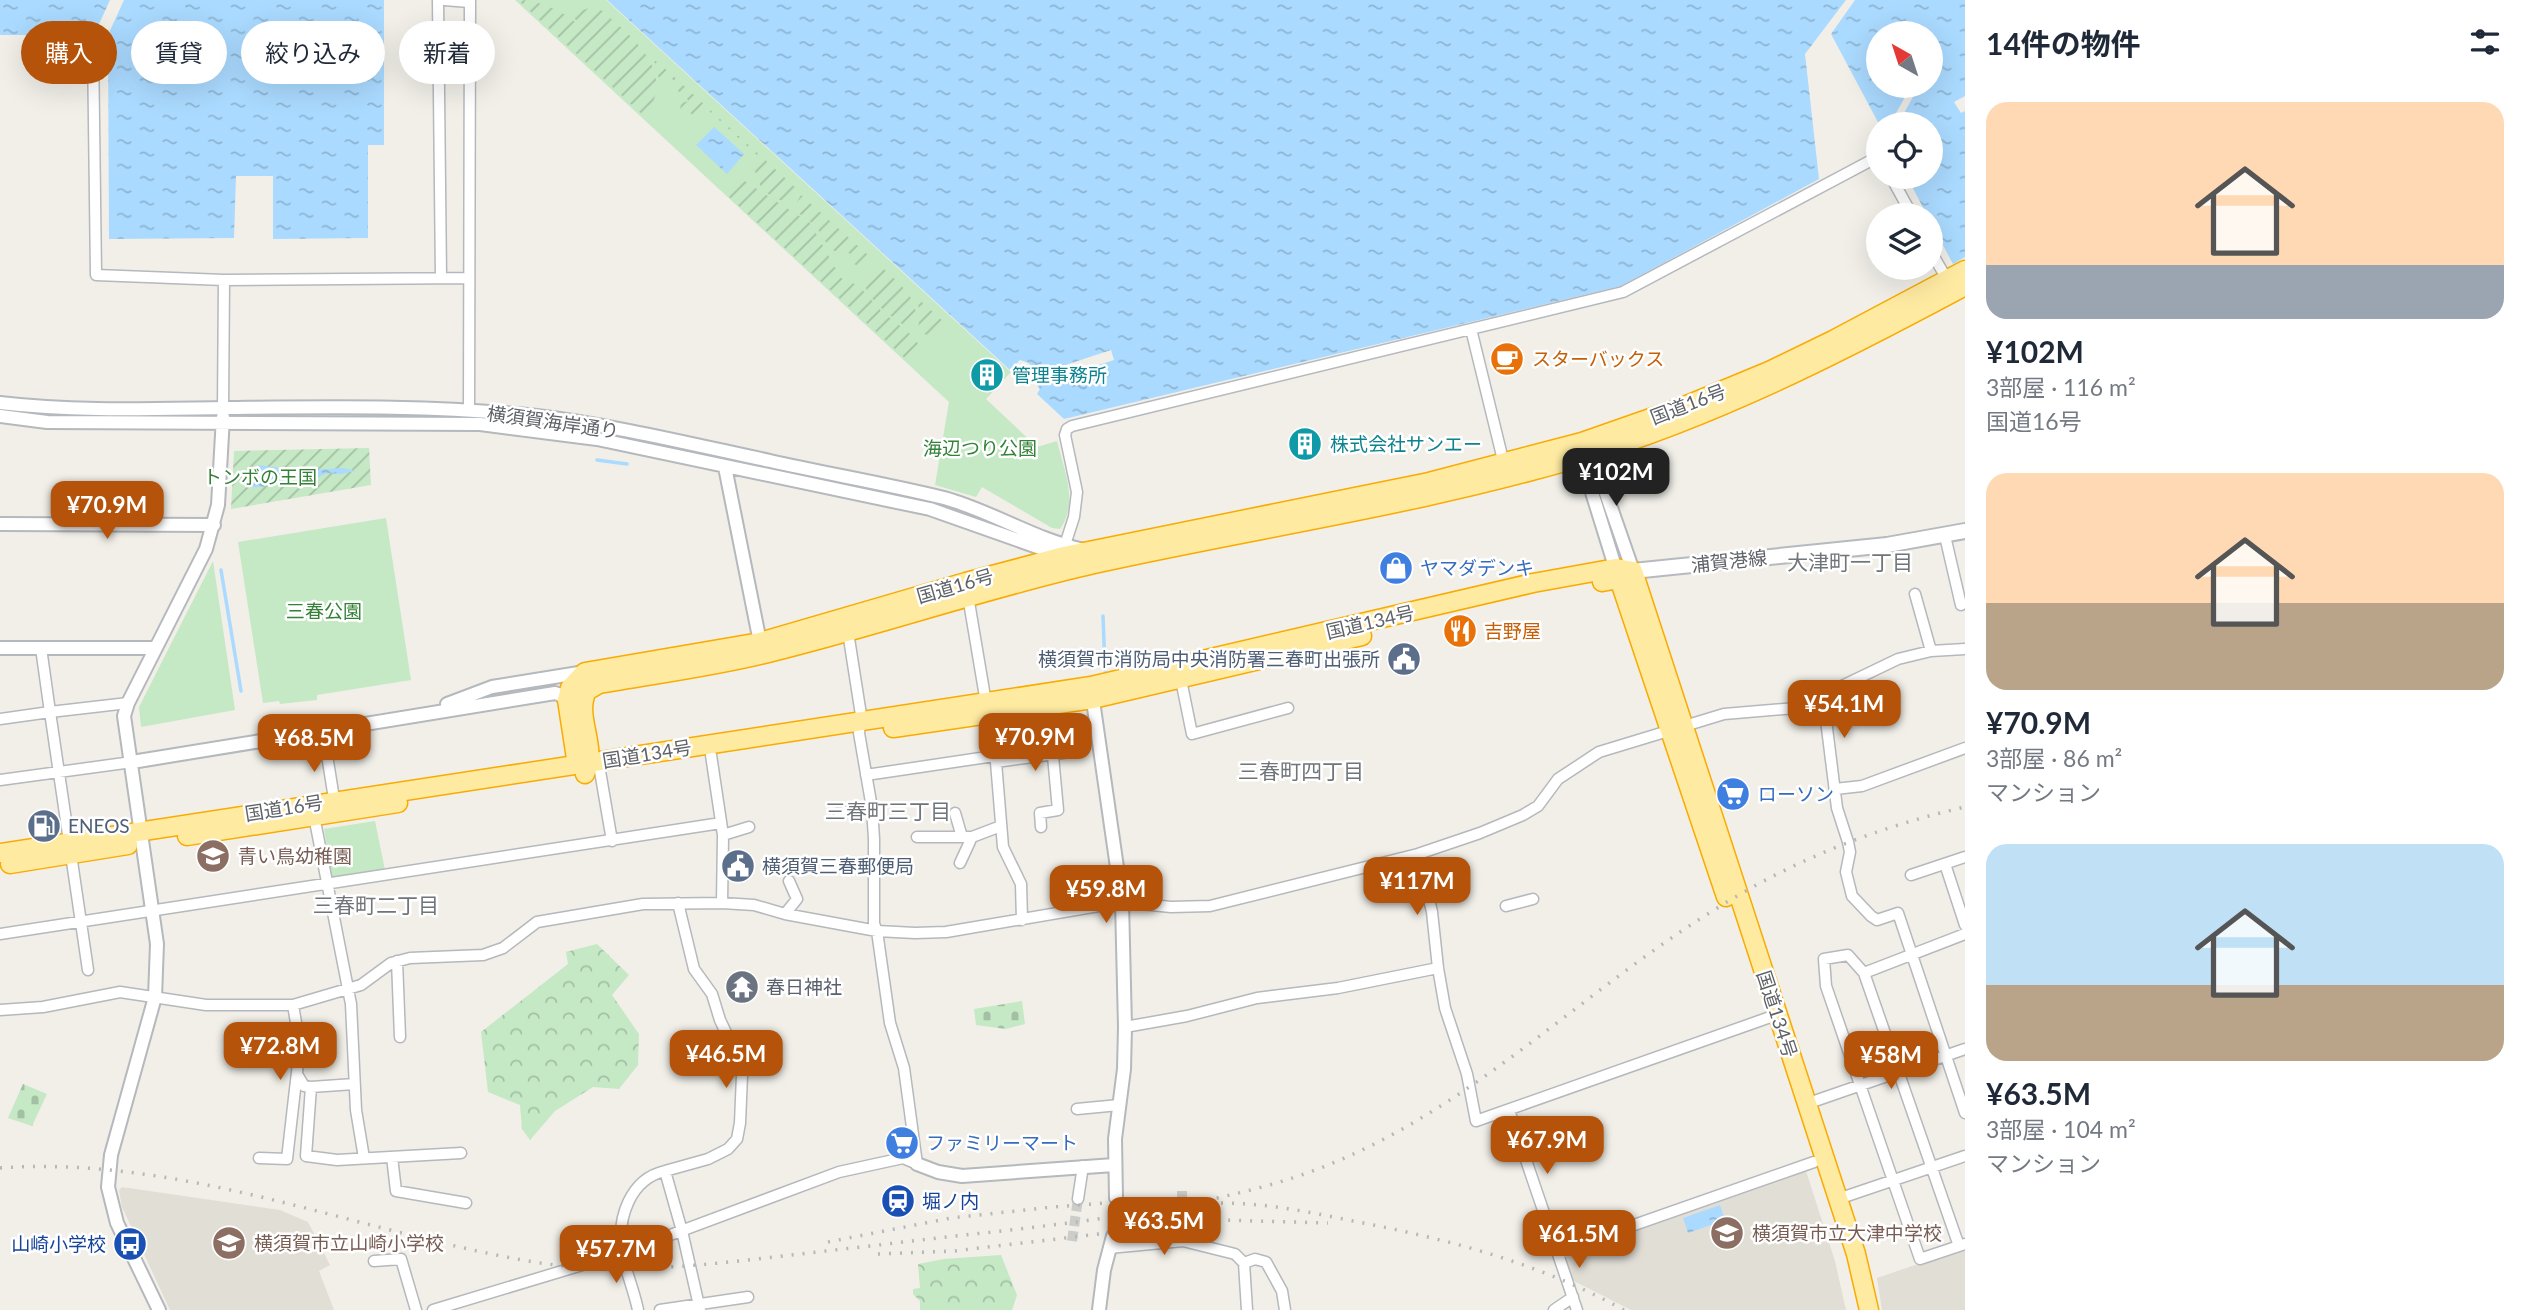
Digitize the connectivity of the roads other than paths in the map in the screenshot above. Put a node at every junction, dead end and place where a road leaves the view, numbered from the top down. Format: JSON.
{"nodes":[{"id":1,"x":438,"y":0,"type":"edge"},
{"id":2,"x":444,"y":0,"type":"edge"},
{"id":3,"x":470,"y":1,"type":"edge"},
{"id":4,"x":94,"y":84,"type":"edge"},
{"id":5,"x":1866,"y":163,"type":"edge"},
{"id":6,"x":1965,"y":270,"type":"edge"},
{"id":7,"x":1943,"y":276,"type":"edge"},
{"id":8,"x":441,"y":278,"type":"junction"},
{"id":9,"x":469,"y":278,"type":"junction"},
{"id":10,"x":224,"y":280,"type":"junction"},
{"id":11,"x":1945,"y":280,"type":"junction"},
{"id":12,"x":1965,"y":286,"type":"edge"},
{"id":13,"x":1472,"y":329,"type":"junction"},
{"id":14,"x":0,"y":403,"type":"edge"},
{"id":15,"x":223,"y":408,"type":"junction"},
{"id":16,"x":469,"y":411,"type":"junction"},
{"id":17,"x":0,"y":416,"type":"edge"},
{"id":18,"x":223,"y":424,"type":"junction"},
{"id":19,"x":1585,"y":450,"type":"junction"},
{"id":20,"x":1504,"y":464,"type":"junction"},
{"id":21,"x":725,"y":467,"type":"junction"},
{"id":22,"x":0,"y":524,"type":"edge"},
{"id":23,"x":214,"y":525,"type":"junction"},
{"id":24,"x":1965,"y":531,"type":"edge"},
{"id":25,"x":1945,"y":536,"type":"junction"},
{"id":26,"x":1063,"y":552,"type":"junction"},
{"id":27,"x":1093,"y":558,"type":"junction"},
{"id":28,"x":1623,"y":573,"type":"junction"},
{"id":29,"x":1915,"y":594,"type":"dead end"},
{"id":30,"x":968,"y":596,"type":"junction"},
{"id":31,"x":1961,"y":605,"type":"dead end"},
{"id":32,"x":848,"y":632,"type":"junction"},
{"id":33,"x":760,"y":642,"type":"junction"},
{"id":34,"x":0,"y":648,"type":"edge"},
{"id":35,"x":41,"y":648,"type":"junction"},
{"id":36,"x":156,"y":648,"type":"junction"},
{"id":37,"x":1965,"y":649,"type":"edge"},
{"id":38,"x":1931,"y":651,"type":"junction"},
{"id":39,"x":586,"y":672,"type":"junction"},
{"id":40,"x":1181,"y":680,"type":"junction"},
{"id":41,"x":1092,"y":692,"type":"junction"},
{"id":42,"x":1823,"y":696,"type":"junction"},
{"id":43,"x":128,"y":703,"type":"junction"},
{"id":44,"x":568,"y":705,"type":"junction"},
{"id":45,"x":1288,"y":708,"type":"dead end"},
{"id":46,"x":986,"y":710,"type":"junction"},
{"id":47,"x":50,"y":712,"type":"junction"},
{"id":48,"x":424,"y":713,"type":"junction"},
{"id":49,"x":0,"y":719,"type":"edge"},
{"id":50,"x":859,"y":727,"type":"junction"},
{"id":51,"x":1676,"y":728,"type":"junction"},
{"id":52,"x":323,"y":730,"type":"junction"},
{"id":53,"x":1965,"y":748,"type":"edge"},
{"id":54,"x":1070,"y":752,"type":"dead end"},
{"id":55,"x":711,"y":755,"type":"junction"},
{"id":56,"x":1053,"y":755,"type":"junction"},
{"id":57,"x":995,"y":759,"type":"junction"},
{"id":58,"x":132,"y":762,"type":"junction"},
{"id":59,"x":588,"y":768,"type":"junction"},
{"id":60,"x":59,"y":771,"type":"junction"},
{"id":61,"x":866,"y":775,"type":"junction"},
{"id":62,"x":0,"y":780,"type":"edge"},
{"id":63,"x":1835,"y":789,"type":"junction"},
{"id":64,"x":335,"y":807,"type":"junction"},
{"id":65,"x":872,"y":808,"type":"junction"},
{"id":66,"x":839,"y":813,"type":"dead end"},
{"id":67,"x":955,"y":813,"type":"dead end"},
{"id":68,"x":314,"y":816,"type":"junction"},
{"id":69,"x":721,"y":822,"type":"junction"},
{"id":70,"x":1001,"y":826,"type":"junction"},
{"id":71,"x":749,"y":827,"type":"dead end"},
{"id":72,"x":1041,"y":827,"type":"dead end"},
{"id":73,"x":723,"y":835,"type":"junction"},
{"id":74,"x":141,"y":837,"type":"junction"},
{"id":75,"x":917,"y":837,"type":"dead end"},
{"id":76,"x":967,"y":837,"type":"junction"},
{"id":77,"x":612,"y":841,"type":"junction"},
{"id":78,"x":70,"y":848,"type":"junction"},
{"id":79,"x":0,"y":853,"type":"edge"},
{"id":80,"x":1418,"y":854,"type":"junction"},
{"id":81,"x":1965,"y":857,"type":"edge"},
{"id":82,"x":960,"y":863,"type":"dead end"},
{"id":83,"x":1945,"y":864,"type":"junction"},
{"id":84,"x":0,"y":865,"type":"edge"},
{"id":85,"x":1911,"y":875,"type":"dead end"},
{"id":86,"x":789,"y":881,"type":"dead end"},
{"id":87,"x":326,"y":884,"type":"junction"},
{"id":88,"x":1533,"y":899,"type":"dead end"},
{"id":89,"x":1122,"y":902,"type":"junction"},
{"id":90,"x":678,"y":903,"type":"junction"},
{"id":91,"x":722,"y":903,"type":"junction"},
{"id":92,"x":1506,"y":906,"type":"dead end"},
{"id":93,"x":152,"y":912,"type":"junction"},
{"id":94,"x":785,"y":914,"type":"junction"},
{"id":95,"x":1022,"y":920,"type":"junction"},
{"id":96,"x":81,"y":922,"type":"junction"},
{"id":97,"x":1965,"y":925,"type":"edge"},
{"id":98,"x":877,"y":931,"type":"junction"},
{"id":99,"x":0,"y":934,"type":"edge"},
{"id":100,"x":1965,"y":934,"type":"edge"},
{"id":101,"x":1913,"y":955,"type":"junction"},
{"id":102,"x":397,"y":961,"type":"junction"},
{"id":103,"x":1438,"y":968,"type":"junction"},
{"id":104,"x":88,"y":970,"type":"dead end"},
{"id":105,"x":1864,"y":973,"type":"junction"},
{"id":106,"x":348,"y":989,"type":"junction"},
{"id":107,"x":155,"y":997,"type":"junction"},
{"id":108,"x":293,"y":1005,"type":"junction"},
{"id":109,"x":0,"y":1010,"type":"edge"},
{"id":110,"x":1771,"y":1017,"type":"junction"},
{"id":111,"x":1125,"y":1027,"type":"junction"},
{"id":112,"x":400,"y":1037,"type":"dead end"},
{"id":113,"x":1965,"y":1049,"type":"edge"},
{"id":114,"x":1946,"y":1055,"type":"junction"},
{"id":115,"x":1898,"y":1072,"type":"junction"},
{"id":116,"x":297,"y":1074,"type":"junction"},
{"id":117,"x":355,"y":1084,"type":"junction"},
{"id":118,"x":1859,"y":1085,"type":"junction"},
{"id":119,"x":311,"y":1087,"type":"junction"},
{"id":120,"x":1806,"y":1104,"type":"junction"},
{"id":121,"x":1119,"y":1105,"type":"junction"},
{"id":122,"x":1077,"y":1109,"type":"dead end"},
{"id":123,"x":1509,"y":1110,"type":"junction"},
{"id":124,"x":1965,"y":1113,"type":"edge"},
{"id":125,"x":461,"y":1153,"type":"dead end"},
{"id":126,"x":1965,"y":1156,"type":"edge"},
{"id":127,"x":392,"y":1157,"type":"junction"},
{"id":128,"x":259,"y":1158,"type":"dead end"},
{"id":129,"x":364,"y":1158,"type":"junction"},
{"id":130,"x":1814,"y":1162,"type":"junction"},
{"id":131,"x":917,"y":1164,"type":"junction"},
{"id":132,"x":1114,"y":1165,"type":"junction"},
{"id":133,"x":1083,"y":1166,"type":"junction"},
{"id":134,"x":1931,"y":1168,"type":"junction"},
{"id":135,"x":665,"y":1171,"type":"junction"},
{"id":136,"x":1891,"y":1181,"type":"junction"},
{"id":137,"x":1116,"y":1198,"type":"tunnel mouth"},
{"id":138,"x":1078,"y":1199,"type":"tunnel mouth"},
{"id":139,"x":1838,"y":1199,"type":"junction"},
{"id":140,"x":466,"y":1203,"type":"dead end"},
{"id":141,"x":682,"y":1231,"type":"junction"},
{"id":142,"x":1111,"y":1242,"type":"joint"},
{"id":143,"x":1962,"y":1245,"type":"edge"},
{"id":144,"x":1557,"y":1252,"type":"junction"},
{"id":145,"x":622,"y":1253,"type":"junction"},
{"id":146,"x":374,"y":1261,"type":"dead end"},
{"id":147,"x":1244,"y":1263,"type":"junction"},
{"id":148,"x":748,"y":1297,"type":"dead end"},
{"id":149,"x":1573,"y":1297,"type":"junction"},
{"id":150,"x":699,"y":1307,"type":"edge"},
{"id":151,"x":159,"y":1310,"type":"edge"},
{"id":152,"x":416,"y":1310,"type":"edge"},
{"id":153,"x":433,"y":1310,"type":"edge"},
{"id":154,"x":638,"y":1310,"type":"edge"},
{"id":155,"x":660,"y":1310,"type":"edge"},
{"id":156,"x":1100,"y":1310,"type":"edge"},
{"id":157,"x":1247,"y":1310,"type":"edge"},
{"id":158,"x":1285,"y":1310,"type":"edge"},
{"id":159,"x":1554,"y":1310,"type":"edge"},
{"id":160,"x":1577,"y":1310,"type":"edge"},
{"id":161,"x":1858,"y":1310,"type":"edge"},
{"id":162,"x":1870,"y":1310,"type":"edge"}],
"edges":[{"from":1,"to":8,"type":"street"},
{"from":2,"to":3,"type":"street"},
{"from":3,"to":9,"type":"street"},
{"from":4,"to":10,"type":"street"},
{"from":5,"to":13,"type":"street"},
{"from":6,"to":11,"type":"highway","name":"国道16号"},
{"from":7,"to":11,"type":"street"},
{"from":8,"to":9,"type":"street"},
{"from":8,"to":10,"type":"street"},
{"from":9,"to":16,"type":"street"},
{"from":10,"to":15,"type":"street"},
{"from":11,"to":12,"type":"street"},
{"from":11,"to":19,"type":"highway","name":"国道16号"},
{"from":12,"to":19,"type":"highway","name":"国道16号"},
{"from":13,"to":20,"type":"street"},
{"from":13,"to":26,"type":"street"},
{"from":14,"to":15,"type":"street","name":"横須賀海岸通り"},
{"from":15,"to":16,"type":"street","name":"横須賀海岸通り"},
{"from":15,"to":18,"type":"street"},
{"from":16,"to":26,"type":"street","name":"横須賀海岸通り"},
{"from":17,"to":18,"type":"street"},
{"from":18,"to":21,"type":"street"},
{"from":18,"to":23,"type":"street"},
{"from":19,"to":20,"type":"highway","name":"国道16号"},
{"from":19,"to":27,"type":"highway","name":"国道16号"},
{"from":19,"to":28,"type":"street"},
{"from":20,"to":27,"type":"highway","name":"国道16号"},
{"from":21,"to":26,"type":"street"},
{"from":21,"to":33,"type":"street"},
{"from":22,"to":23,"type":"street"},
{"from":23,"to":36,"type":"street"},
{"from":24,"to":25,"type":"main road","name":"浦賀港線"},
{"from":25,"to":28,"type":"main road","name":"浦賀港線"},
{"from":25,"to":31,"type":"street"},
{"from":26,"to":27,"type":"highway","name":"国道16号"},
{"from":26,"to":33,"type":"highway","name":"国道16号"},
{"from":27,"to":30,"type":"highway","name":"国道16号"},
{"from":28,"to":40,"type":"highway","name":"国道134号"},
{"from":28,"to":41,"type":"highway","name":"国道134号"},
{"from":28,"to":51,"type":"highway","name":"国道134号"},
{"from":29,"to":38,"type":"street"},
{"from":30,"to":32,"type":"highway","name":"国道16号"},
{"from":30,"to":46,"type":"street"},
{"from":32,"to":50,"type":"street"},
{"from":32,"to":59,"type":"highway","name":"国道16号"},
{"from":33,"to":39,"type":"highway","name":"国道16号"},
{"from":34,"to":35,"type":"street"},
{"from":35,"to":36,"type":"street"},
{"from":35,"to":47,"type":"street"},
{"from":36,"to":43,"type":"street"},
{"from":37,"to":38,"type":"street"},
{"from":38,"to":42,"type":"street"},
{"from":39,"to":44,"type":"highway"},
{"from":39,"to":48,"type":"street"},
{"from":40,"to":41,"type":"highway","name":"国道134号"},
{"from":40,"to":45,"type":"street"},
{"from":41,"to":46,"type":"highway","name":"国道134号"},
{"from":41,"to":89,"type":"street"},
{"from":42,"to":51,"type":"street"},
{"from":42,"to":63,"type":"street"},
{"from":43,"to":47,"type":"street"},
{"from":43,"to":58,"type":"street"},
{"from":44,"to":48,"type":"street"},
{"from":44,"to":59,"type":"highway"},
{"from":46,"to":50,"type":"highway","name":"国道134号"},
{"from":46,"to":57,"type":"street"},
{"from":47,"to":49,"type":"street"},
{"from":47,"to":60,"type":"street"},
{"from":48,"to":52,"type":"street"},
{"from":50,"to":55,"type":"highway","name":"国道134号"},
{"from":50,"to":59,"type":"highway","name":"国道134号"},
{"from":50,"to":61,"type":"street"},
{"from":51,"to":80,"type":"street"},
{"from":51,"to":110,"type":"highway","name":"国道134号"},
{"from":52,"to":58,"type":"street"},
{"from":52,"to":64,"type":"street"},
{"from":53,"to":63,"type":"street"},
{"from":54,"to":56,"type":"street"},
{"from":55,"to":59,"type":"highway","name":"国道134号"},
{"from":55,"to":69,"type":"street"},
{"from":56,"to":57,"type":"street"},
{"from":56,"to":72,"type":"street"},
{"from":57,"to":61,"type":"street"},
{"from":57,"to":70,"type":"street"},
{"from":58,"to":60,"type":"street"},
{"from":58,"to":74,"type":"street"},
{"from":59,"to":64,"type":"highway","name":"国道16号"},
{"from":59,"to":77,"type":"street"},
{"from":60,"to":62,"type":"street"},
{"from":60,"to":78,"type":"street"},
{"from":61,"to":65,"type":"street"},
{"from":63,"to":101,"type":"street"},
{"from":64,"to":68,"type":"highway","name":"国道16号"},
{"from":64,"to":74,"type":"highway","name":"国道16号"},
{"from":65,"to":66,"type":"street"},
{"from":65,"to":98,"type":"street"},
{"from":67,"to":76,"type":"street"},
{"from":68,"to":74,"type":"highway","name":"国道16号"},
{"from":68,"to":87,"type":"street"},
{"from":69,"to":73,"type":"street"},
{"from":69,"to":77,"type":"street"},
{"from":70,"to":76,"type":"street"},
{"from":70,"to":95,"type":"street"},
{"from":71,"to":73,"type":"street"},
{"from":73,"to":91,"type":"street"},
{"from":74,"to":78,"type":"highway","name":"国道16号"},
{"from":74,"to":93,"type":"street"},
{"from":75,"to":76,"type":"street"},
{"from":76,"to":82,"type":"street"},
{"from":77,"to":87,"type":"street"},
{"from":78,"to":79,"type":"highway","name":"国道16号"},
{"from":78,"to":84,"type":"highway","name":"国道16号"},
{"from":78,"to":96,"type":"street"},
{"from":80,"to":89,"type":"street"},
{"from":80,"to":103,"type":"street"},
{"from":81,"to":83,"type":"street"},
{"from":83,"to":85,"type":"street"},
{"from":83,"to":97,"type":"street"},
{"from":86,"to":94,"type":"street"},
{"from":87,"to":93,"type":"street"},
{"from":87,"to":106,"type":"street"},
{"from":88,"to":92,"type":"street"},
{"from":89,"to":95,"type":"street"},
{"from":89,"to":111,"type":"street"},
{"from":90,"to":91,"type":"street"},
{"from":90,"to":102,"type":"street"},
{"from":90,"to":135,"type":"street"},
{"from":91,"to":94,"type":"street"},
{"from":93,"to":96,"type":"street"},
{"from":93,"to":107,"type":"street"},
{"from":94,"to":98,"type":"street"},
{"from":95,"to":98,"type":"street"},
{"from":96,"to":99,"type":"street"},
{"from":96,"to":104,"type":"street"},
{"from":98,"to":131,"type":"street"},
{"from":100,"to":101,"type":"street"},
{"from":101,"to":105,"type":"street"},
{"from":101,"to":114,"type":"street"},
{"from":102,"to":106,"type":"street"},
{"from":102,"to":112,"type":"street"},
{"from":103,"to":111,"type":"street"},
{"from":103,"to":123,"type":"street"},
{"from":105,"to":115,"type":"street"},
{"from":105,"to":118,"type":"street"},
{"from":106,"to":108,"type":"street"},
{"from":106,"to":117,"type":"street"},
{"from":107,"to":108,"type":"street"},
{"from":107,"to":109,"type":"street"},
{"from":107,"to":151,"type":"street"},
{"from":108,"to":116,"type":"street"},
{"from":110,"to":120,"type":"highway","name":"国道134号"},
{"from":110,"to":123,"type":"street"},
{"from":110,"to":130,"type":"highway","name":"国道134号"},
{"from":111,"to":121,"type":"street"},
{"from":113,"to":114,"type":"street"},
{"from":114,"to":115,"type":"street"},
{"from":114,"to":124,"type":"street"},
{"from":115,"to":118,"type":"street"},
{"from":115,"to":134,"type":"street"},
{"from":116,"to":119,"type":"street"},
{"from":116,"to":128,"type":"street"},
{"from":117,"to":119,"type":"street"},
{"from":117,"to":129,"type":"street"},
{"from":118,"to":120,"type":"street"},
{"from":118,"to":136,"type":"street"},
{"from":119,"to":129,"type":"street"},
{"from":120,"to":139,"type":"highway","name":"国道134号"},
{"from":121,"to":122,"type":"street"},
{"from":121,"to":132,"type":"street"},
{"from":123,"to":144,"type":"street"},
{"from":125,"to":127,"type":"street"},
{"from":126,"to":134,"type":"street"},
{"from":127,"to":129,"type":"street"},
{"from":127,"to":140,"type":"street"},
{"from":130,"to":144,"type":"street"},
{"from":130,"to":161,"type":"highway","name":"国道134号"},
{"from":131,"to":133,"type":"street"},
{"from":131,"to":141,"type":"street"},
{"from":132,"to":133,"type":"street"},
{"from":132,"to":137,"type":"street"},
{"from":133,"to":138,"type":"street"},
{"from":134,"to":136,"type":"street"},
{"from":134,"to":143,"type":"street"},
{"from":135,"to":141,"type":"street"},
{"from":135,"to":145,"type":"street"},
{"from":136,"to":139,"type":"street"},
{"from":136,"to":143,"type":"street"},
{"from":139,"to":162,"type":"highway","name":"国道134号"},
{"from":141,"to":145,"type":"street"},
{"from":141,"to":150,"type":"street"},
{"from":142,"to":147,"type":"street"},
{"from":142,"to":156,"type":"street"},
{"from":144,"to":149,"type":"street"},
{"from":145,"to":153,"type":"street"},
{"from":145,"to":154,"type":"street"},
{"from":146,"to":152,"type":"street"},
{"from":147,"to":157,"type":"street"},
{"from":147,"to":158,"type":"street"},
{"from":148,"to":150,"type":"street"},
{"from":149,"to":159,"type":"street"},
{"from":149,"to":160,"type":"street"},
{"from":150,"to":155,"type":"street"}]}
